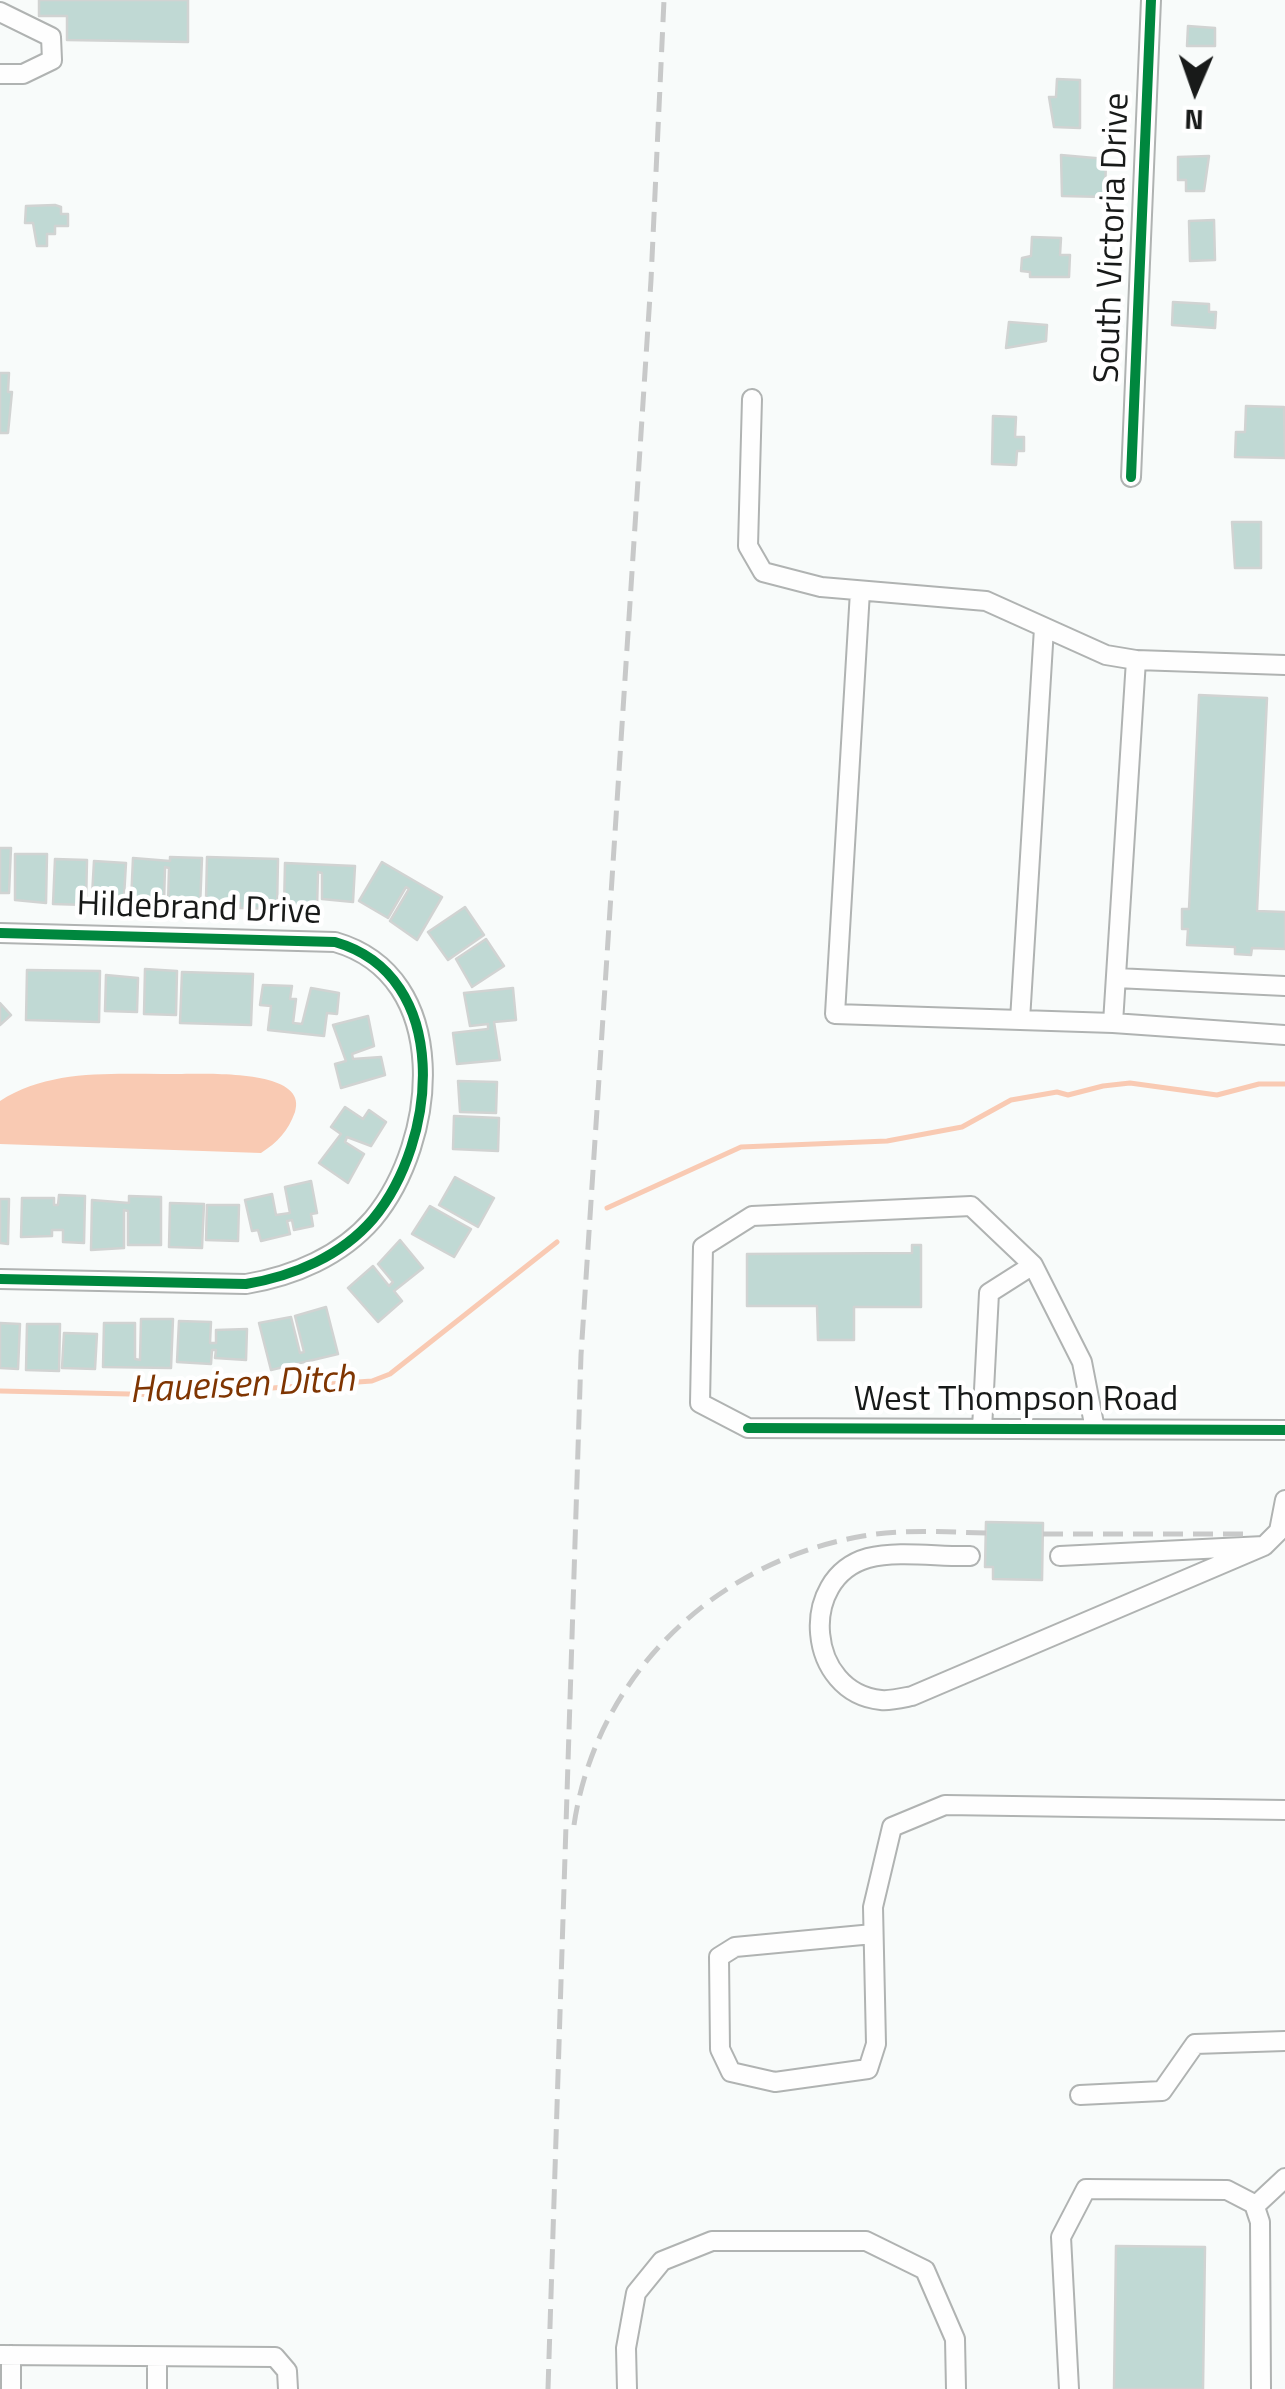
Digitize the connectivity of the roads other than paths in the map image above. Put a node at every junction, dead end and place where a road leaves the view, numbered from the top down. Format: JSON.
{"nodes":[{"id":1,"x":1151,"y":0,"type":"edge"},
{"id":2,"x":0,"y":12,"type":"edge"},
{"id":3,"x":0,"y":74,"type":"edge"},
{"id":4,"x":752,"y":399,"type":"dead end"},
{"id":5,"x":1131,"y":478,"type":"dead end"},
{"id":6,"x":860,"y":591,"type":"junction"},
{"id":7,"x":1044,"y":628,"type":"junction"},
{"id":8,"x":1136,"y":660,"type":"junction"},
{"id":9,"x":1285,"y":665,"type":"edge"},
{"id":10,"x":0,"y":933,"type":"edge"},
{"id":11,"x":1116,"y":978,"type":"junction"},
{"id":12,"x":1285,"y":986,"type":"edge"},
{"id":13,"x":1020,"y":1020,"type":"junction"},
{"id":14,"x":1113,"y":1023,"type":"junction"},
{"id":15,"x":1285,"y":1035,"type":"edge"},
{"id":16,"x":1033,"y":1265,"type":"junction"},
{"id":17,"x":0,"y":1279,"type":"edge"},
{"id":18,"x":982,"y":1429,"type":"junction"},
{"id":19,"x":1095,"y":1429,"type":"junction"},
{"id":20,"x":1285,"y":1430,"type":"edge"},
{"id":21,"x":1285,"y":1500,"type":"edge"},
{"id":22,"x":1264,"y":1546,"type":"junction"},
{"id":23,"x":970,"y":1556,"type":"dead end"},
{"id":24,"x":1060,"y":1556,"type":"dead end"},
{"id":25,"x":1285,"y":1810,"type":"edge"},
{"id":26,"x":874,"y":1934,"type":"junction"},
{"id":27,"x":1285,"y":2041,"type":"edge"},
{"id":28,"x":1080,"y":2095,"type":"dead end"},
{"id":29,"x":1285,"y":2178,"type":"edge"},
{"id":30,"x":1255,"y":2206,"type":"junction"},
{"id":31,"x":5,"y":2355,"type":"edge"},
{"id":32,"x":157,"y":2357,"type":"junction"},
{"id":33,"x":11,"y":2389,"type":"edge"},
{"id":34,"x":158,"y":2389,"type":"edge"},
{"id":35,"x":288,"y":2389,"type":"edge"},
{"id":36,"x":627,"y":2389,"type":"edge"},
{"id":37,"x":956,"y":2389,"type":"edge"},
{"id":38,"x":1068,"y":2389,"type":"edge"},
{"id":39,"x":1261,"y":2389,"type":"edge"}],
"edges":[{"from":1,"to":5,"type":"street","name":"South Victoria Drive"},
{"from":2,"to":3,"type":"street"},
{"from":4,"to":6,"type":"street"},
{"from":6,"to":7,"type":"street"},
{"from":6,"to":13,"type":"street"},
{"from":7,"to":8,"type":"street"},
{"from":7,"to":13,"type":"street"},
{"from":8,"to":9,"type":"street"},
{"from":8,"to":11,"type":"street"},
{"from":10,"to":17,"type":"street","name":"Hildebrand Drive"},
{"from":11,"to":12,"type":"street"},
{"from":11,"to":14,"type":"street"},
{"from":13,"to":14,"type":"street"},
{"from":14,"to":15,"type":"street"},
{"from":16,"to":18,"type":"street"},
{"from":16,"to":18,"type":"street","name":"West Thompson Road"},
{"from":16,"to":19,"type":"street"},
{"from":18,"to":19,"type":"street","name":"West Thompson Road"},
{"from":19,"to":20,"type":"street","name":"West Thompson Road"},
{"from":21,"to":22,"type":"street"},
{"from":22,"to":23,"type":"street"},
{"from":22,"to":24,"type":"street"},
{"from":25,"to":26,"type":"street"},
{"from":26,"to":26,"type":"street"},
{"from":27,"to":28,"type":"street"},
{"from":29,"to":30,"type":"street"},
{"from":30,"to":38,"type":"street"},
{"from":30,"to":39,"type":"street"},
{"from":31,"to":32,"type":"street"},
{"from":31,"to":33,"type":"street"},
{"from":32,"to":34,"type":"street"},
{"from":32,"to":35,"type":"street"},
{"from":36,"to":37,"type":"street"}]}
